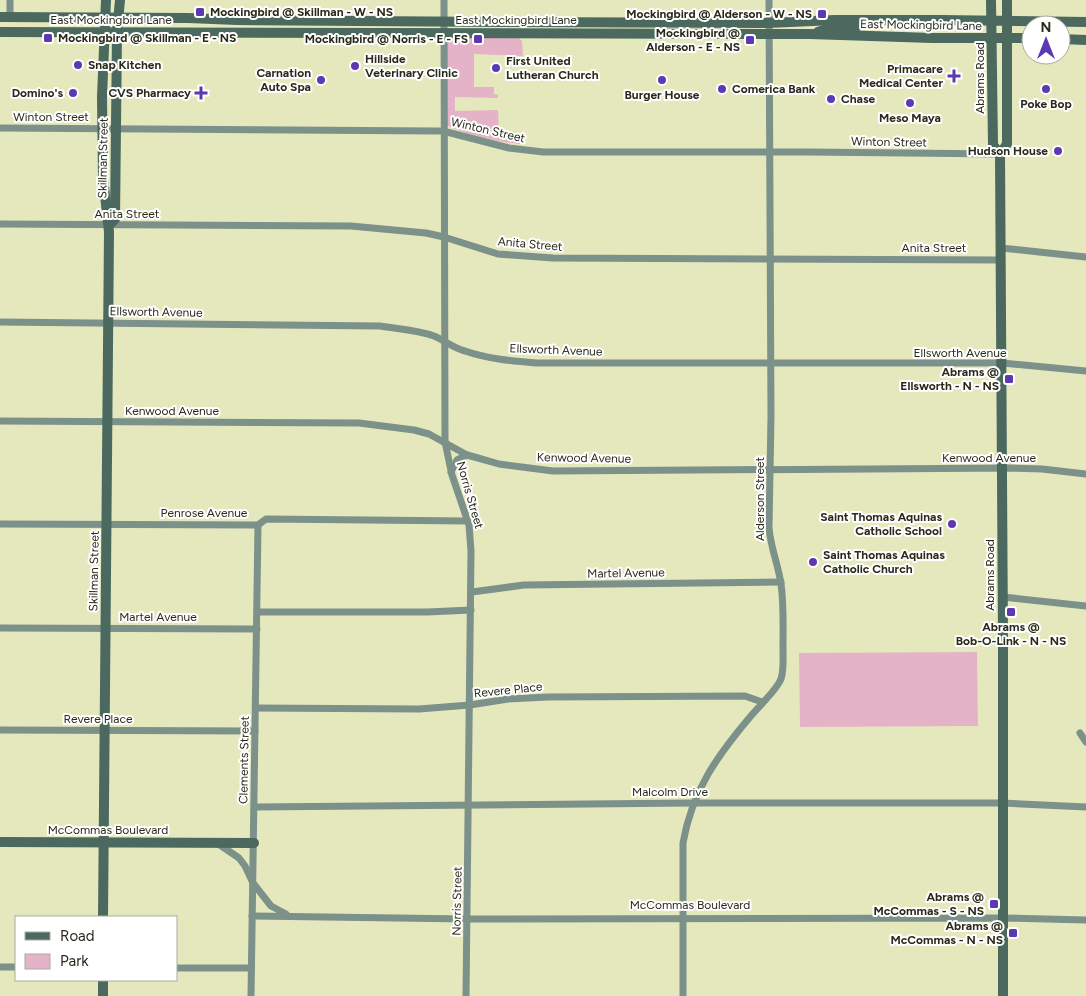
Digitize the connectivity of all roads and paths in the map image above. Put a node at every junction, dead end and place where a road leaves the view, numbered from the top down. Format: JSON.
{"nodes":[{"id":1,"x":10,"y":0,"type":"edge"},
{"id":2,"x":106,"y":0,"type":"edge"},
{"id":3,"x":120,"y":0,"type":"edge"},
{"id":4,"x":444,"y":0,"type":"edge"},
{"id":5,"x":769,"y":0,"type":"edge"},
{"id":6,"x":991,"y":0,"type":"edge"},
{"id":7,"x":1007,"y":0,"type":"edge"},
{"id":8,"x":5,"y":17,"type":"edge"},
{"id":9,"x":104,"y":17,"type":"junction"},
{"id":10,"x":118,"y":17,"type":"junction"},
{"id":11,"x":237,"y":20,"type":"junction"},
{"id":12,"x":864,"y":20,"type":"junction"},
{"id":13,"x":320,"y":21,"type":"junction"},
{"id":14,"x":991,"y":21,"type":"junction"},
{"id":15,"x":1007,"y":21,"type":"junction"},
{"id":16,"x":1086,"y":22,"type":"edge"},
{"id":17,"x":768,"y":23,"type":"junction"},
{"id":18,"x":443,"y":27,"type":"junction"},
{"id":19,"x":5,"y":32,"type":"edge"},
{"id":20,"x":104,"y":32,"type":"junction"},
{"id":21,"x":116,"y":32,"type":"junction"},
{"id":22,"x":237,"y":32,"type":"junction"},
{"id":23,"x":320,"y":32,"type":"junction"},
{"id":24,"x":768,"y":34,"type":"junction"},
{"id":25,"x":810,"y":34,"type":"junction"},
{"id":26,"x":992,"y":38,"type":"junction"},
{"id":27,"x":1007,"y":38,"type":"junction"},
{"id":28,"x":1021,"y":38,"type":"edge"},
{"id":29,"x":1071,"y":39,"type":"edge"},
{"id":30,"x":1086,"y":40,"type":"edge"},
{"id":31,"x":0,"y":128,"type":"edge"},
{"id":32,"x":102,"y":128,"type":"junction"},
{"id":33,"x":116,"y":128,"type":"junction"},
{"id":34,"x":443,"y":131,"type":"junction"},
{"id":35,"x":769,"y":152,"type":"junction"},
{"id":36,"x":1000,"y":154,"type":"junction"},
{"id":37,"x":0,"y":224,"type":"edge"},
{"id":38,"x":109,"y":225,"type":"junction"},
{"id":39,"x":444,"y":237,"type":"junction"},
{"id":40,"x":1001,"y":248,"type":"junction"},
{"id":41,"x":1086,"y":257,"type":"edge"},
{"id":42,"x":770,"y":259,"type":"junction"},
{"id":43,"x":1001,"y":260,"type":"junction"},
{"id":44,"x":0,"y":322,"type":"edge"},
{"id":45,"x":109,"y":323,"type":"junction"},
{"id":46,"x":444,"y":342,"type":"junction"},
{"id":47,"x":1002,"y":363,"type":"junction"},
{"id":48,"x":770,"y":364,"type":"junction"},
{"id":49,"x":1086,"y":371,"type":"edge"},
{"id":50,"x":0,"y":421,"type":"edge"},
{"id":51,"x":108,"y":422,"type":"junction"},
{"id":52,"x":445,"y":442,"type":"junction"},
{"id":53,"x":467,"y":455,"type":"junction"},
{"id":54,"x":1002,"y":469,"type":"junction"},
{"id":55,"x":771,"y":470,"type":"junction"},
{"id":56,"x":451,"y":472,"type":"junction"},
{"id":57,"x":1086,"y":474,"type":"edge"},
{"id":58,"x":467,"y":521,"type":"junction"},
{"id":59,"x":0,"y":524,"type":"edge"},
{"id":60,"x":107,"y":524,"type":"junction"},
{"id":61,"x":258,"y":525,"type":"junction"},
{"id":62,"x":780,"y":582,"type":"junction"},
{"id":63,"x":472,"y":592,"type":"junction"},
{"id":64,"x":1003,"y":597,"type":"junction"},
{"id":65,"x":1086,"y":606,"type":"edge"},
{"id":66,"x":471,"y":610,"type":"junction"},
{"id":67,"x":257,"y":612,"type":"junction"},
{"id":68,"x":0,"y":628,"type":"edge"},
{"id":69,"x":106,"y":628,"type":"junction"},
{"id":70,"x":257,"y":629,"type":"junction"},
{"id":71,"x":762,"y":702,"type":"junction"},
{"id":72,"x":470,"y":705,"type":"junction"},
{"id":73,"x":256,"y":708,"type":"junction"},
{"id":74,"x":0,"y":730,"type":"edge"},
{"id":75,"x":105,"y":730,"type":"junction"},
{"id":76,"x":256,"y":732,"type":"junction"},
{"id":77,"x":1080,"y":733,"type":"dead end"},
{"id":78,"x":1086,"y":742,"type":"edge"},
{"id":79,"x":693,"y":803,"type":"junction"},
{"id":80,"x":1002,"y":804,"type":"junction"},
{"id":81,"x":470,"y":806,"type":"junction"},
{"id":82,"x":254,"y":807,"type":"junction"},
{"id":83,"x":1086,"y":808,"type":"edge"},
{"id":84,"x":0,"y":842,"type":"edge"},
{"id":85,"x":104,"y":843,"type":"junction"},
{"id":86,"x":216,"y":843,"type":"junction"},
{"id":87,"x":254,"y":843,"type":"junction"},
{"id":88,"x":253,"y":884,"type":"junction"},
{"id":89,"x":103,"y":916,"type":"edge"},
{"id":90,"x":252,"y":916,"type":"junction"},
{"id":91,"x":293,"y":916,"type":"junction"},
{"id":92,"x":683,"y":918,"type":"junction"},
{"id":93,"x":1003,"y":918,"type":"junction"},
{"id":94,"x":468,"y":919,"type":"junction"},
{"id":95,"x":1086,"y":920,"type":"edge"},
{"id":96,"x":0,"y":966,"type":"edge"},
{"id":97,"x":15,"y":967,"type":"edge"},
{"id":98,"x":178,"y":968,"type":"edge"},
{"id":99,"x":251,"y":968,"type":"junction"},
{"id":100,"x":103,"y":981,"type":"edge"},
{"id":101,"x":103,"y":996,"type":"edge"},
{"id":102,"x":251,"y":996,"type":"edge"},
{"id":103,"x":466,"y":996,"type":"edge"},
{"id":104,"x":683,"y":996,"type":"edge"},
{"id":105,"x":1003,"y":996,"type":"edge"}],
"edges":[{"from":1,"to":8,"type":"street"},
{"from":2,"to":9,"type":"main road","name":"Skillman Street"},
{"from":3,"to":10,"type":"main road","name":"Skillman Street"},
{"from":4,"to":18,"type":"street","name":"Norris Street"},
{"from":5,"to":17,"type":"street","name":"Alderson Street"},
{"from":6,"to":14,"type":"main road","name":"Abrams Road"},
{"from":7,"to":15,"type":"main road","name":"Abrams Road"},
{"from":8,"to":9,"type":"main road","name":"East Mockingbird Lane"},
{"from":8,"to":19,"type":"main road"},
{"from":9,"to":10,"type":"main road","name":"East Mockingbird Lane"},
{"from":9,"to":20,"type":"main road","name":"Skillman Street"},
{"from":10,"to":11,"type":"main road","name":"East Mockingbird Lane"},
{"from":10,"to":21,"type":"main road","name":"Skillman Street"},
{"from":11,"to":13,"type":"main road","name":"East Mockingbird Lane"},
{"from":11,"to":22,"type":"main road"},
{"from":12,"to":14,"type":"main road","name":"East Mockingbird Lane"},
{"from":12,"to":17,"type":"main road","name":"East Mockingbird Lane"},
{"from":12,"to":25,"type":"main road"},
{"from":13,"to":18,"type":"main road","name":"East Mockingbird Lane"},
{"from":13,"to":23,"type":"main road"},
{"from":14,"to":15,"type":"main road","name":"East Mockingbird Lane"},
{"from":14,"to":26,"type":"main road","name":"Abrams Road"},
{"from":15,"to":16,"type":"main road","name":"East Mockingbird Lane"},
{"from":15,"to":27,"type":"main road","name":"Abrams Road"},
{"from":17,"to":18,"type":"main road","name":"East Mockingbird Lane"},
{"from":17,"to":24,"type":"street","name":"Alderson Street"},
{"from":18,"to":23,"type":"main road","name":"East Mockingbird Lane"},
{"from":18,"to":24,"type":"main road","name":"East Mockingbird Lane"},
{"from":18,"to":34,"type":"street","name":"Norris Street"},
{"from":19,"to":20,"type":"main road","name":"East Mockingbird Lane"},
{"from":20,"to":21,"type":"main road","name":"East Mockingbird Lane"},
{"from":20,"to":32,"type":"main road","name":"Skillman Street"},
{"from":21,"to":22,"type":"main road","name":"East Mockingbird Lane"},
{"from":21,"to":33,"type":"main road","name":"Skillman Street"},
{"from":22,"to":23,"type":"main road","name":"East Mockingbird Lane"},
{"from":24,"to":25,"type":"main road","name":"East Mockingbird Lane"},
{"from":24,"to":35,"type":"street","name":"Alderson Street"},
{"from":25,"to":26,"type":"main road","name":"East Mockingbird Lane"},
{"from":26,"to":27,"type":"main road","name":"East Mockingbird Lane"},
{"from":26,"to":36,"type":"main road","name":"Abrams Road"},
{"from":27,"to":28,"type":"main road","name":"East Mockingbird Lane"},
{"from":27,"to":36,"type":"main road","name":"Abrams Road"},
{"from":29,"to":30,"type":"main road"},
{"from":31,"to":32,"type":"street","name":"Winton Street"},
{"from":32,"to":33,"type":"street","name":"Winton Street"},
{"from":32,"to":38,"type":"main road","name":"Skillman Street"},
{"from":33,"to":34,"type":"street","name":"Winton Street"},
{"from":33,"to":38,"type":"main road","name":"Skillman Street"},
{"from":34,"to":35,"type":"street","name":"Winton Street"},
{"from":34,"to":39,"type":"street","name":"Norris Street"},
{"from":35,"to":36,"type":"street","name":"Winton Street"},
{"from":35,"to":42,"type":"street","name":"Alderson Street"},
{"from":36,"to":40,"type":"main road","name":"Abrams Road"},
{"from":37,"to":38,"type":"street","name":"Anita Street"},
{"from":38,"to":39,"type":"street","name":"Anita Street"},
{"from":38,"to":45,"type":"main road","name":"Skillman Street"},
{"from":39,"to":42,"type":"street","name":"Anita Street"},
{"from":39,"to":46,"type":"street","name":"Norris Street"},
{"from":40,"to":41,"type":"street"},
{"from":40,"to":43,"type":"main road","name":"Abrams Road"},
{"from":42,"to":43,"type":"street","name":"Anita Street"},
{"from":42,"to":48,"type":"street","name":"Alderson Street"},
{"from":43,"to":47,"type":"main road","name":"Abrams Road"},
{"from":44,"to":45,"type":"street","name":"Ellsworth Avenue"},
{"from":45,"to":46,"type":"street","name":"Ellsworth Avenue"},
{"from":45,"to":51,"type":"main road","name":"Skillman Street"},
{"from":46,"to":48,"type":"street","name":"Ellsworth Avenue"},
{"from":46,"to":52,"type":"street","name":"Norris Street"},
{"from":47,"to":48,"type":"street","name":"Ellsworth Avenue"},
{"from":47,"to":49,"type":"street","name":"Ellsworth Avenue"},
{"from":47,"to":54,"type":"main road","name":"Abrams Road"},
{"from":48,"to":55,"type":"street","name":"Alderson Street"},
{"from":50,"to":51,"type":"street","name":"Kenwood Avenue"},
{"from":51,"to":52,"type":"street","name":"Kenwood Avenue"},
{"from":51,"to":60,"type":"main road","name":"Skillman Street"},
{"from":52,"to":53,"type":"street","name":"Kenwood Avenue"},
{"from":52,"to":56,"type":"street","name":"Norris Street"},
{"from":53,"to":55,"type":"street","name":"Kenwood Avenue"},
{"from":53,"to":56,"type":"street"},
{"from":54,"to":55,"type":"street","name":"Kenwood Avenue"},
{"from":54,"to":57,"type":"street","name":"Kenwood Avenue"},
{"from":54,"to":64,"type":"main road","name":"Abrams Road"},
{"from":55,"to":62,"type":"street","name":"Alderson Street"},
{"from":56,"to":58,"type":"street","name":"Norris Street"},
{"from":58,"to":61,"type":"street","name":"Penrose Avenue"},
{"from":58,"to":63,"type":"street","name":"Norris Street"},
{"from":59,"to":60,"type":"street","name":"Penrose Avenue"},
{"from":60,"to":61,"type":"street","name":"Penrose Avenue"},
{"from":60,"to":69,"type":"main road","name":"Skillman Street"},
{"from":61,"to":67,"type":"street","name":"Clements Street"},
{"from":62,"to":63,"type":"street","name":"Martel Avenue"},
{"from":62,"to":71,"type":"street","name":"Alderson Street"},
{"from":63,"to":66,"type":"street","name":"Norris Street"},
{"from":64,"to":65,"type":"street"},
{"from":64,"to":80,"type":"main road","name":"Abrams Road"},
{"from":66,"to":67,"type":"street"},
{"from":66,"to":72,"type":"street","name":"Norris Street"},
{"from":67,"to":70,"type":"street","name":"Clements Street"},
{"from":68,"to":69,"type":"street","name":"Martel Avenue"},
{"from":69,"to":70,"type":"street","name":"Martel Avenue"},
{"from":69,"to":75,"type":"main road","name":"Skillman Street"},
{"from":70,"to":73,"type":"street","name":"Clements Street"},
{"from":71,"to":72,"type":"street","name":"Revere Place"},
{"from":71,"to":79,"type":"street","name":"Alderson Street"},
{"from":72,"to":73,"type":"street","name":"Revere Place"},
{"from":72,"to":81,"type":"street","name":"Norris Street"},
{"from":73,"to":76,"type":"street","name":"Clements Street"},
{"from":74,"to":75,"type":"street","name":"Revere Place"},
{"from":75,"to":76,"type":"street","name":"Revere Place"},
{"from":75,"to":85,"type":"main road","name":"Skillman Street"},
{"from":76,"to":82,"type":"street","name":"Clements Street"},
{"from":77,"to":78,"type":"street"},
{"from":79,"to":80,"type":"street","name":"Malcolm Drive"},
{"from":79,"to":81,"type":"street","name":"Malcolm Drive"},
{"from":79,"to":92,"type":"street","name":"Alderson Street"},
{"from":80,"to":83,"type":"street","name":"Malcolm Drive"},
{"from":80,"to":93,"type":"main road","name":"Abrams Road"},
{"from":81,"to":82,"type":"street","name":"Malcolm Drive"},
{"from":81,"to":94,"type":"street","name":"Norris Street"},
{"from":82,"to":87,"type":"street","name":"Clements Street"},
{"from":84,"to":85,"type":"main road","name":"McCommas Boulevard"},
{"from":85,"to":86,"type":"main road","name":"McCommas Boulevard"},
{"from":85,"to":89,"type":"main road","name":"Skillman Street"},
{"from":86,"to":87,"type":"main road","name":"McCommas Boulevard"},
{"from":86,"to":88,"type":"street","name":"McCommas Boulevard"},
{"from":87,"to":88,"type":"street","name":"Clements Street"},
{"from":88,"to":90,"type":"street","name":"Clements Street"},
{"from":88,"to":91,"type":"street","name":"McCommas Boulevard"},
{"from":90,"to":91,"type":"street","name":"McCommas Boulevard"},
{"from":90,"to":99,"type":"street","name":"Clements Street"},
{"from":91,"to":94,"type":"street","name":"McCommas Boulevard"},
{"from":92,"to":93,"type":"street","name":"McCommas Boulevard"},
{"from":92,"to":94,"type":"street","name":"McCommas Boulevard"},
{"from":92,"to":104,"type":"street","name":"Alderson Street"},
{"from":93,"to":95,"type":"street","name":"McCommas Boulevard"},
{"from":93,"to":105,"type":"main road","name":"Abrams Road"},
{"from":94,"to":103,"type":"street","name":"Norris Street"},
{"from":96,"to":97,"type":"street"},
{"from":98,"to":99,"type":"street"},
{"from":99,"to":102,"type":"street","name":"Clements Street"},
{"from":100,"to":101,"type":"main road"}]}
